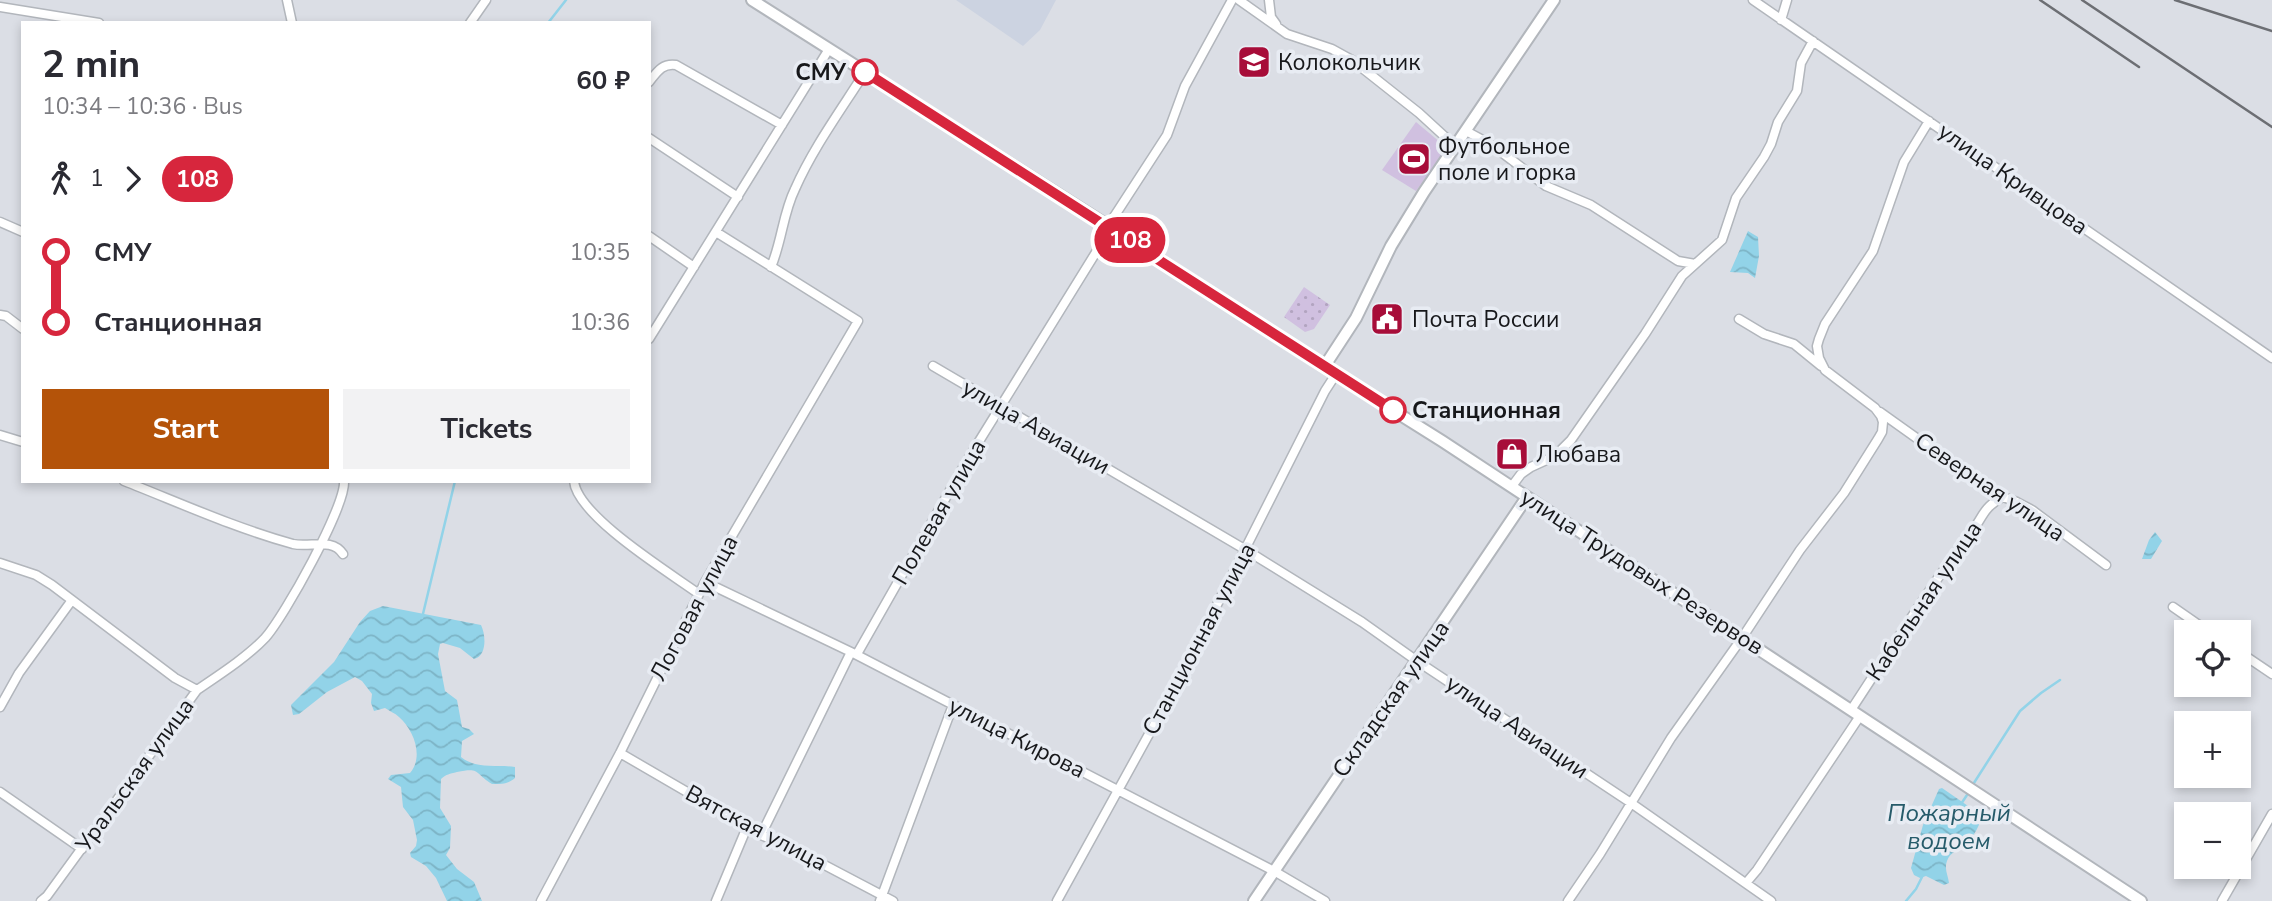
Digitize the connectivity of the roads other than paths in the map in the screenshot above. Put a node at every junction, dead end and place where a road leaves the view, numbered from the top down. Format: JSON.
{"nodes":[{"id":1,"x":287,"y":0,"type":"edge"},
{"id":2,"x":486,"y":0,"type":"edge"},
{"id":3,"x":752,"y":0,"type":"edge"},
{"id":4,"x":1232,"y":0,"type":"edge"},
{"id":5,"x":1239,"y":0,"type":"edge"},
{"id":6,"x":1269,"y":0,"type":"edge"},
{"id":7,"x":1554,"y":0,"type":"edge"},
{"id":8,"x":1753,"y":0,"type":"edge"},
{"id":9,"x":1787,"y":0,"type":"edge"},
{"id":10,"x":0,"y":7,"type":"edge"},
{"id":11,"x":1782,"y":20,"type":"junction"},
{"id":12,"x":87,"y":21,"type":"edge"},
{"id":13,"x":292,"y":21,"type":"edge"},
{"id":14,"x":471,"y":21,"type":"edge"},
{"id":15,"x":1281,"y":29,"type":"junction"},
{"id":16,"x":1813,"y":41,"type":"junction"},
{"id":17,"x":829,"y":49,"type":"junction"},
{"id":18,"x":865,"y":72,"type":"junction"},
{"id":19,"x":651,"y":79,"type":"edge"},
{"id":20,"x":1929,"y":121,"type":"junction"},
{"id":21,"x":782,"y":125,"type":"junction"},
{"id":22,"x":1466,"y":131,"type":"junction"},
{"id":23,"x":651,"y":139,"type":"edge"},
{"id":24,"x":1455,"y":146,"type":"junction"},
{"id":25,"x":738,"y":197,"type":"junction"},
{"id":26,"x":0,"y":222,"type":"edge"},
{"id":27,"x":1110,"y":227,"type":"junction"},
{"id":28,"x":21,"y":231,"type":"edge"},
{"id":29,"x":716,"y":232,"type":"junction"},
{"id":30,"x":651,"y":237,"type":"edge"},
{"id":31,"x":1695,"y":264,"type":"junction"},
{"id":32,"x":694,"y":267,"type":"junction"},
{"id":33,"x":771,"y":267,"type":"junction"},
{"id":34,"x":0,"y":314,"type":"edge"},
{"id":35,"x":1739,"y":319,"type":"dead end"},
{"id":36,"x":21,"y":328,"type":"edge"},
{"id":37,"x":651,"y":336,"type":"edge"},
{"id":38,"x":2272,"y":358,"type":"edge"},
{"id":39,"x":933,"y":366,"type":"dead end"},
{"id":40,"x":1324,"y":367,"type":"junction"},
{"id":41,"x":1825,"y":370,"type":"junction"},
{"id":42,"x":1336,"y":374,"type":"junction"},
{"id":43,"x":1001,"y":406,"type":"junction"},
{"id":44,"x":1875,"y":408,"type":"junction"},
{"id":45,"x":0,"y":435,"type":"edge"},
{"id":46,"x":21,"y":441,"type":"edge"},
{"id":47,"x":129,"y":483,"type":"edge"},
{"id":48,"x":344,"y":483,"type":"edge"},
{"id":49,"x":574,"y":484,"type":"edge"},
{"id":50,"x":1512,"y":486,"type":"junction"},
{"id":51,"x":1527,"y":496,"type":"junction"},
{"id":52,"x":2002,"y":497,"type":"junction"},
{"id":53,"x":322,"y":544,"type":"junction"},
{"id":54,"x":1246,"y":550,"type":"junction"},
{"id":55,"x":343,"y":554,"type":"dead end"},
{"id":56,"x":0,"y":563,"type":"edge"},
{"id":57,"x":2106,"y":565,"type":"dead end"},
{"id":58,"x":705,"y":582,"type":"junction"},
{"id":59,"x":699,"y":594,"type":"junction"},
{"id":60,"x":72,"y":600,"type":"junction"},
{"id":61,"x":2173,"y":607,"type":"dead end"},
{"id":62,"x":2192,"y":620,"type":"edge"},
{"id":63,"x":1742,"y":638,"type":"junction"},
{"id":64,"x":854,"y":653,"type":"junction"},
{"id":65,"x":2251,"y":660,"type":"edge"},
{"id":66,"x":1417,"y":661,"type":"junction"},
{"id":67,"x":2272,"y":674,"type":"edge"},
{"id":68,"x":197,"y":690,"type":"junction"},
{"id":69,"x":953,"y":705,"type":"junction"},
{"id":70,"x":0,"y":707,"type":"edge"},
{"id":71,"x":1855,"y":713,"type":"junction"},
{"id":72,"x":620,"y":752,"type":"junction"},
{"id":73,"x":1118,"y":790,"type":"junction"},
{"id":74,"x":0,"y":792,"type":"edge"},
{"id":75,"x":1631,"y":803,"type":"junction"},
{"id":76,"x":2272,"y":814,"type":"edge"},
{"id":77,"x":747,"y":827,"type":"junction"},
{"id":78,"x":761,"y":835,"type":"junction"},
{"id":79,"x":82,"y":849,"type":"junction"},
{"id":80,"x":1274,"y":871,"type":"junction"},
{"id":81,"x":1746,"y":883,"type":"junction"},
{"id":82,"x":881,"y":898,"type":"edge"},
{"id":83,"x":44,"y":901,"type":"edge"},
{"id":84,"x":541,"y":901,"type":"edge"},
{"id":85,"x":716,"y":901,"type":"edge"},
{"id":86,"x":893,"y":901,"type":"edge"},
{"id":87,"x":1057,"y":901,"type":"edge"},
{"id":88,"x":1254,"y":901,"type":"edge"},
{"id":89,"x":1325,"y":901,"type":"edge"},
{"id":90,"x":1567,"y":901,"type":"edge"},
{"id":91,"x":1771,"y":901,"type":"edge"},
{"id":92,"x":2141,"y":901,"type":"edge"},
{"id":93,"x":2222,"y":901,"type":"edge"}],
"edges":[{"from":1,"to":13,"type":"street"},
{"from":2,"to":14,"type":"street"},
{"from":3,"to":17,"type":"main road","name":"улица Трудовых Резервов"},
{"from":4,"to":27,"type":"street","name":"Полевая улица"},
{"from":5,"to":15,"type":"street"},
{"from":6,"to":15,"type":"street"},
{"from":7,"to":22,"type":"main road"},
{"from":8,"to":11,"type":"street","name":"улица Кривцова"},
{"from":9,"to":11,"type":"street"},
{"from":10,"to":12,"type":"street"},
{"from":11,"to":16,"type":"street","name":"улица Кривцова"},
{"from":15,"to":24,"type":"street"},
{"from":16,"to":20,"type":"street","name":"улица Кривцова"},
{"from":16,"to":31,"type":"street"},
{"from":17,"to":18,"type":"main road","name":"улица Трудовых Резервов"},
{"from":17,"to":21,"type":"street"},
{"from":18,"to":27,"type":"main road","name":"улица Трудовых Резервов"},
{"from":18,"to":33,"type":"street"},
{"from":19,"to":21,"type":"street"},
{"from":20,"to":38,"type":"street","name":"улица Кривцова"},
{"from":20,"to":41,"type":"street"},
{"from":21,"to":25,"type":"street"},
{"from":22,"to":24,"type":"main road"},
{"from":22,"to":31,"type":"street"},
{"from":23,"to":25,"type":"street"},
{"from":24,"to":40,"type":"main road"},
{"from":25,"to":29,"type":"street"},
{"from":26,"to":28,"type":"street"},
{"from":27,"to":40,"type":"main road","name":"улица Трудовых Резервов"},
{"from":27,"to":43,"type":"street","name":"Полевая улица"},
{"from":29,"to":32,"type":"street"},
{"from":29,"to":33,"type":"street"},
{"from":30,"to":32,"type":"street"},
{"from":31,"to":50,"type":"street"},
{"from":32,"to":37,"type":"street"},
{"from":33,"to":58,"type":"street","name":"Логовая улица"},
{"from":34,"to":36,"type":"street"},
{"from":35,"to":41,"type":"street"},
{"from":39,"to":43,"type":"street","name":"улица Авиации"},
{"from":40,"to":42,"type":"main road","name":"улица Трудовых Резервов"},
{"from":41,"to":44,"type":"street","name":"Северная улица"},
{"from":42,"to":50,"type":"main road","name":"улица Трудовых Резервов"},
{"from":42,"to":54,"type":"street","name":"Станционная улица"},
{"from":43,"to":54,"type":"street","name":"улица Авиации"},
{"from":43,"to":64,"type":"street","name":"Полевая улица"},
{"from":44,"to":52,"type":"street","name":"Северная улица"},
{"from":44,"to":63,"type":"street"},
{"from":45,"to":46,"type":"street"},
{"from":47,"to":53,"type":"street"},
{"from":48,"to":53,"type":"street","name":"Уральская улица"},
{"from":49,"to":59,"type":"street"},
{"from":50,"to":51,"type":"main road","name":"улица Трудовых Резервов"},
{"from":51,"to":63,"type":"main road","name":"улица Трудовых Резервов"},
{"from":51,"to":66,"type":"main road","name":"Складская улица"},
{"from":52,"to":57,"type":"street","name":"Северная улица"},
{"from":52,"to":71,"type":"street","name":"Кабельная улица"},
{"from":53,"to":55,"type":"street"},
{"from":53,"to":68,"type":"street","name":"Уральская улица"},
{"from":54,"to":66,"type":"street","name":"улица Авиации"},
{"from":54,"to":73,"type":"street","name":"Станционная улица"},
{"from":56,"to":60,"type":"street"},
{"from":58,"to":59,"type":"street","name":"Логовая улица"},
{"from":58,"to":64,"type":"street","name":"улица Кирова"},
{"from":59,"to":72,"type":"street","name":"Логовая улица"},
{"from":60,"to":68,"type":"street"},
{"from":60,"to":70,"type":"street"},
{"from":61,"to":62,"type":"street"},
{"from":63,"to":71,"type":"main road","name":"улица Трудовых Резервов"},
{"from":63,"to":75,"type":"street"},
{"from":64,"to":69,"type":"street","name":"улица Кирова"},
{"from":64,"to":78,"type":"street","name":"Полевая улица"},
{"from":65,"to":67,"type":"street"},
{"from":66,"to":75,"type":"street","name":"улица Авиации"},
{"from":66,"to":80,"type":"main road","name":"Складская улица"},
{"from":68,"to":79,"type":"street","name":"Уральская улица"},
{"from":69,"to":73,"type":"street","name":"улица Кирова"},
{"from":69,"to":82,"type":"street"},
{"from":71,"to":81,"type":"street","name":"Кабельная улица"},
{"from":71,"to":92,"type":"main road","name":"улица Трудовых Резервов"},
{"from":72,"to":77,"type":"street","name":"Вятская улица"},
{"from":72,"to":84,"type":"street","name":"Логовая улица"},
{"from":73,"to":80,"type":"street","name":"улица Кирова"},
{"from":73,"to":87,"type":"street","name":"Станционная улица"},
{"from":74,"to":79,"type":"street"},
{"from":75,"to":81,"type":"street","name":"улица Авиации"},
{"from":75,"to":90,"type":"street"},
{"from":76,"to":93,"type":"street"},
{"from":77,"to":78,"type":"street","name":"Вятская улица"},
{"from":77,"to":85,"type":"street"},
{"from":78,"to":82,"type":"street","name":"Вятская улица"},
{"from":79,"to":83,"type":"street","name":"Уральская улица"},
{"from":80,"to":88,"type":"main road","name":"Складская улица"},
{"from":80,"to":89,"type":"street","name":"улица Кирова"},
{"from":81,"to":91,"type":"street","name":"улица Авиации"},
{"from":82,"to":86,"type":"street","name":"Вятская улица"}]}
